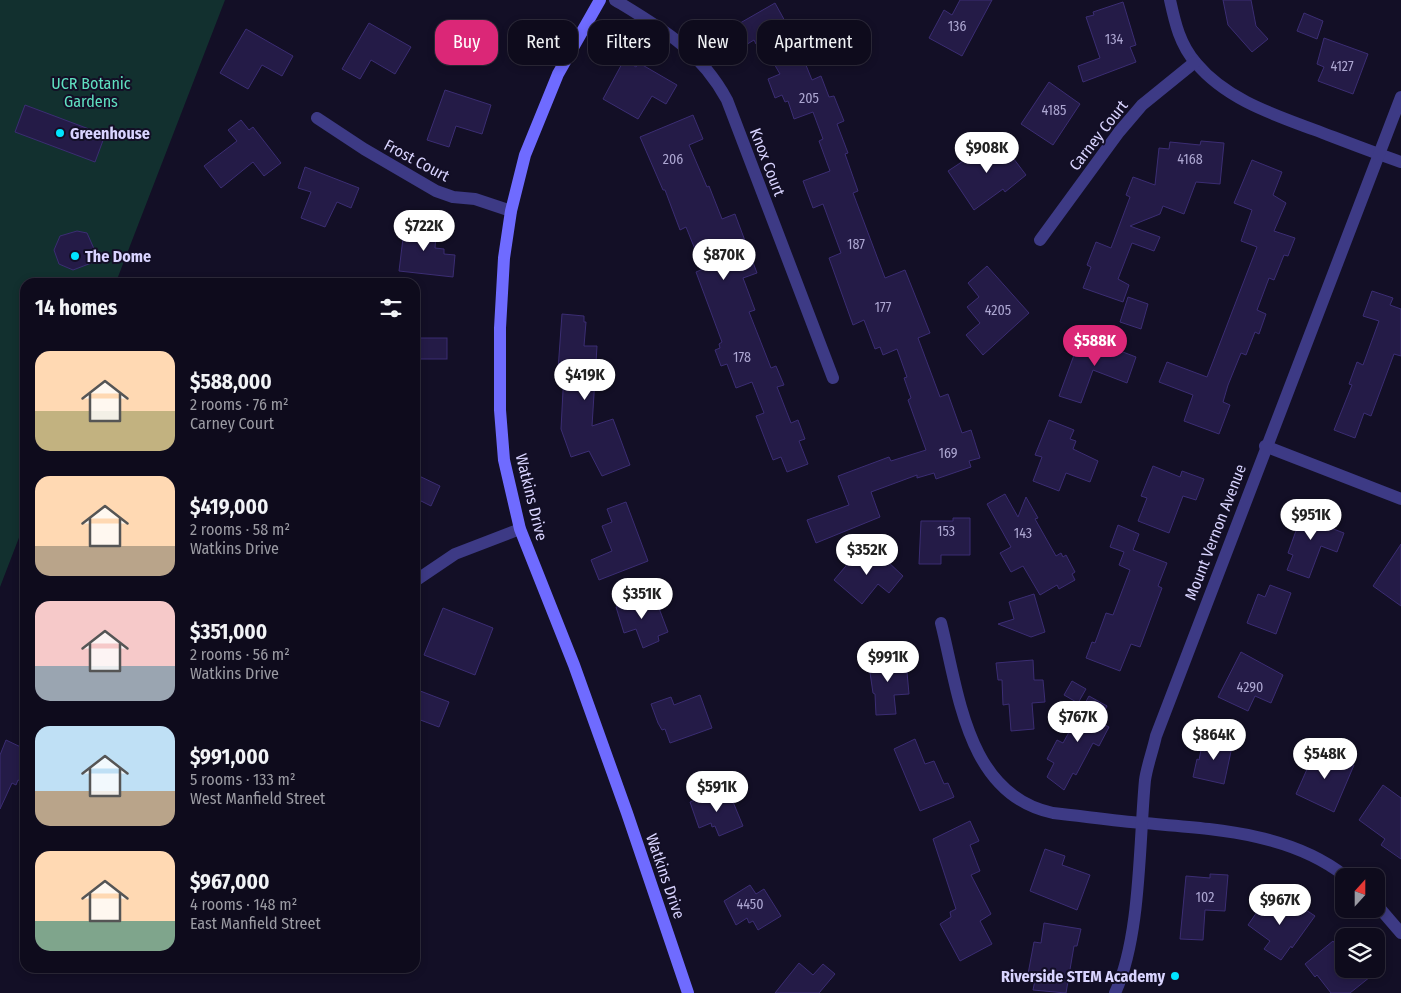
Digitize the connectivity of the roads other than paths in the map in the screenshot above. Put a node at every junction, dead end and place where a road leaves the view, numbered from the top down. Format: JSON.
{"nodes":[{"id":1,"x":600,"y":0,"type":"edge"},
{"id":2,"x":614,"y":0,"type":"edge"},
{"id":3,"x":1170,"y":0,"type":"edge"},
{"id":4,"x":1195,"y":62,"type":"junction"},
{"id":5,"x":1401,"y":97,"type":"edge"},
{"id":6,"x":317,"y":118,"type":"dead end"},
{"id":7,"x":1379,"y":154,"type":"junction"},
{"id":8,"x":1401,"y":162,"type":"edge"},
{"id":9,"x":510,"y":211,"type":"junction"},
{"id":10,"x":1040,"y":240,"type":"dead end"},
{"id":11,"x":833,"y":378,"type":"dead end"},
{"id":12,"x":1266,"y":446,"type":"junction"},
{"id":13,"x":1401,"y":499,"type":"edge"},
{"id":14,"x":520,"y":529,"type":"junction"},
{"id":15,"x":420,"y":578,"type":"edge"},
{"id":16,"x":941,"y":623,"type":"dead end"},
{"id":17,"x":1142,"y":823,"type":"junction"},
{"id":18,"x":1335,"y":870,"type":"edge"},
{"id":19,"x":1385,"y":914,"type":"edge"},
{"id":20,"x":1401,"y":932,"type":"edge"},
{"id":21,"x":688,"y":993,"type":"edge"},
{"id":22,"x":1115,"y":993,"type":"edge"}],
"edges":[{"from":1,"to":9,"type":"main road","name":"Watkins Drive"},
{"from":2,"to":11,"type":"street","name":"Knox Court"},
{"from":3,"to":4,"type":"street"},
{"from":4,"to":7,"type":"street"},
{"from":4,"to":10,"type":"street","name":"Carney Court"},
{"from":5,"to":7,"type":"street","name":"Mount Vernon Avenue"},
{"from":6,"to":9,"type":"street","name":"Frost Court"},
{"from":7,"to":8,"type":"street"},
{"from":7,"to":12,"type":"street","name":"Mount Vernon Avenue"},
{"from":9,"to":14,"type":"main road","name":"Watkins Drive"},
{"from":12,"to":13,"type":"street"},
{"from":12,"to":17,"type":"street","name":"Mount Vernon Avenue"},
{"from":14,"to":15,"type":"street"},
{"from":14,"to":21,"type":"main road","name":"Watkins Drive"},
{"from":16,"to":17,"type":"street"},
{"from":17,"to":18,"type":"street"},
{"from":17,"to":22,"type":"street","name":"Mount Vernon Avenue"},
{"from":19,"to":20,"type":"street"}]}
